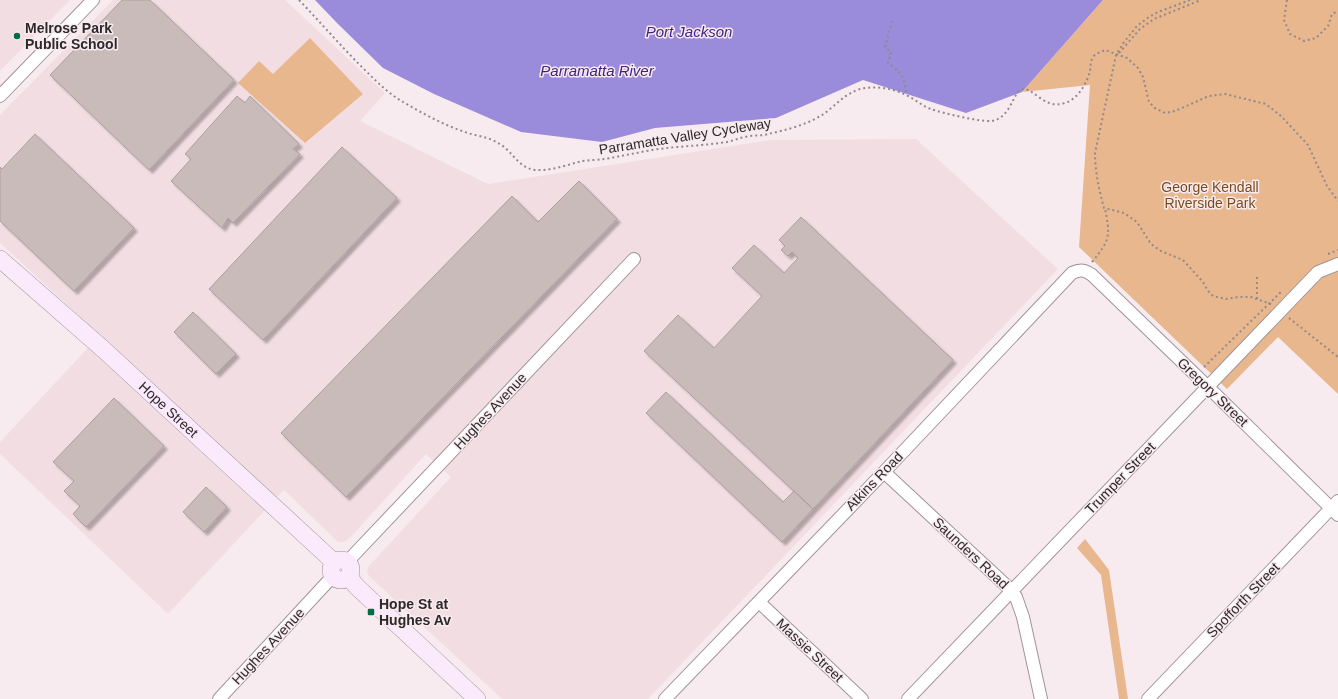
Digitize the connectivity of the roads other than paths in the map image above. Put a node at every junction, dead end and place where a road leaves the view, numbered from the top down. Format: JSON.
{"nodes":[{"id":1,"x":92,"y":0,"type":"edge"},
{"id":2,"x":0,"y":96,"type":"edge"},
{"id":3,"x":0,"y":259,"type":"edge"},
{"id":4,"x":634,"y":259,"type":"dead end"},
{"id":5,"x":1338,"y":264,"type":"edge"},
{"id":6,"x":1085,"y":271,"type":"joint"},
{"id":7,"x":1208,"y":387,"type":"junction"},
{"id":8,"x":884,"y":472,"type":"junction"},
{"id":9,"x":1336,"y":508,"type":"edge"},
{"id":10,"x":341,"y":569,"type":"junction"},
{"id":11,"x":1012,"y":591,"type":"junction"},
{"id":12,"x":759,"y":602,"type":"junction"},
{"id":13,"x":219,"y":699,"type":"edge"},
{"id":14,"x":477,"y":699,"type":"edge"},
{"id":15,"x":665,"y":699,"type":"edge"},
{"id":16,"x":862,"y":699,"type":"edge"},
{"id":17,"x":908,"y":699,"type":"edge"},
{"id":18,"x":1042,"y":699,"type":"edge"},
{"id":19,"x":1148,"y":699,"type":"edge"}],
"edges":[{"from":1,"to":2,"type":"street"},
{"from":3,"to":10,"type":"street","name":"Hope Street"},
{"from":4,"to":10,"type":"street","name":"Hughes Avenue"},
{"from":5,"to":7,"type":"street","name":"Trumper Street"},
{"from":6,"to":7,"type":"street","name":"Gregory Street"},
{"from":6,"to":8,"type":"street","name":"Atkins Road"},
{"from":7,"to":9,"type":"street","name":"Gregory Street"},
{"from":7,"to":11,"type":"street","name":"Trumper Street"},
{"from":8,"to":11,"type":"street","name":"Saunders Road"},
{"from":8,"to":12,"type":"street","name":"Atkins Road"},
{"from":9,"to":19,"type":"street","name":"Spofforth Street"},
{"from":10,"to":13,"type":"street","name":"Hughes Avenue"},
{"from":10,"to":14,"type":"street","name":"Hope Street"},
{"from":11,"to":17,"type":"street","name":"Trumper Street"},
{"from":11,"to":18,"type":"street","name":"Saunders Road"},
{"from":12,"to":15,"type":"street","name":"Atkins Road"},
{"from":12,"to":16,"type":"street","name":"Massie Street"}]}
